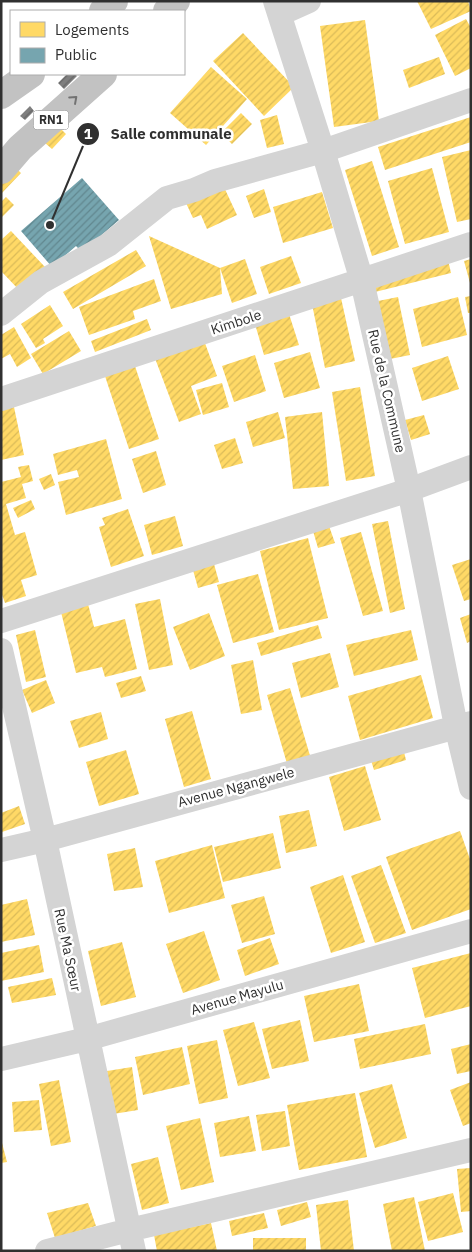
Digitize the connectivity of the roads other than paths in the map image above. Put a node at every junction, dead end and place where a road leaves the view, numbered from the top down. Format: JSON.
{"nodes":[{"id":1,"x":114,"y":1,"type":"edge"},
{"id":2,"x":310,"y":1,"type":"edge"},
{"id":3,"x":278,"y":8,"type":"edge"},
{"id":4,"x":104,"y":10,"type":"edge"},
{"id":5,"x":30,"y":75,"type":"edge"},
{"id":6,"x":102,"y":75,"type":"edge"},
{"id":7,"x":1,"y":95,"type":"edge"},
{"id":8,"x":471,"y":100,"type":"edge"},
{"id":9,"x":323,"y":151,"type":"junction"},
{"id":10,"x":1,"y":170,"type":"edge"},
{"id":11,"x":471,"y":244,"type":"edge"},
{"id":12,"x":362,"y":281,"type":"junction"},
{"id":13,"x":1,"y":314,"type":"edge"},
{"id":14,"x":1,"y":399,"type":"edge"},
{"id":15,"x":471,"y":467,"type":"edge"},
{"id":16,"x":409,"y":490,"type":"junction"},
{"id":17,"x":1,"y":621,"type":"edge"},
{"id":18,"x":1,"y":650,"type":"edge"},
{"id":19,"x":463,"y":725,"type":"edge"},
{"id":20,"x":471,"y":788,"type":"edge"},
{"id":21,"x":45,"y":840,"type":"junction"},
{"id":22,"x":1,"y":850,"type":"edge"},
{"id":23,"x":471,"y":931,"type":"edge"},
{"id":24,"x":87,"y":1039,"type":"junction"},
{"id":25,"x":1,"y":1059,"type":"edge"},
{"id":26,"x":471,"y":1150,"type":"edge"},
{"id":27,"x":131,"y":1240,"type":"edge"},
{"id":28,"x":48,"y":1251,"type":"edge"}],
"edges":[{"from":1,"to":4,"type":"highway"},
{"from":2,"to":3,"type":"street"},
{"from":3,"to":9,"type":"street","name":"Rue de la Commune"},
{"from":5,"to":7,"type":"highway"},
{"from":10,"to":6,"type":"highway","number":"RN1","one_way":true},
{"from":8,"to":9,"type":"street"},
{"from":9,"to":12,"type":"street","name":"Rue de la Commune"},
{"from":9,"to":13,"type":"street"},
{"from":11,"to":12,"type":"street","name":"Kimbole"},
{"from":12,"to":14,"type":"street","name":"Kimbole"},
{"from":12,"to":16,"type":"street","name":"Rue de la Commune"},
{"from":15,"to":16,"type":"street"},
{"from":16,"to":17,"type":"street"},
{"from":16,"to":19,"type":"street","name":"Rue de la Commune"},
{"from":18,"to":21,"type":"street","name":"Rue Ma Sœur"},
{"from":19,"to":20,"type":"street","name":"Rue de la Commune"},
{"from":19,"to":21,"type":"street","name":"Avenue Ngangwele"},
{"from":21,"to":22,"type":"street","name":"Avenue Ngangwele"},
{"from":21,"to":24,"type":"street","name":"Rue Ma Sœur"},
{"from":23,"to":24,"type":"street","name":"Avenue Mayulu"},
{"from":24,"to":25,"type":"street","name":"Avenue Mayulu"},
{"from":24,"to":27,"type":"street","name":"Rue Ma Sœur"},
{"from":26,"to":27,"type":"street"},
{"from":27,"to":28,"type":"street"}]}
